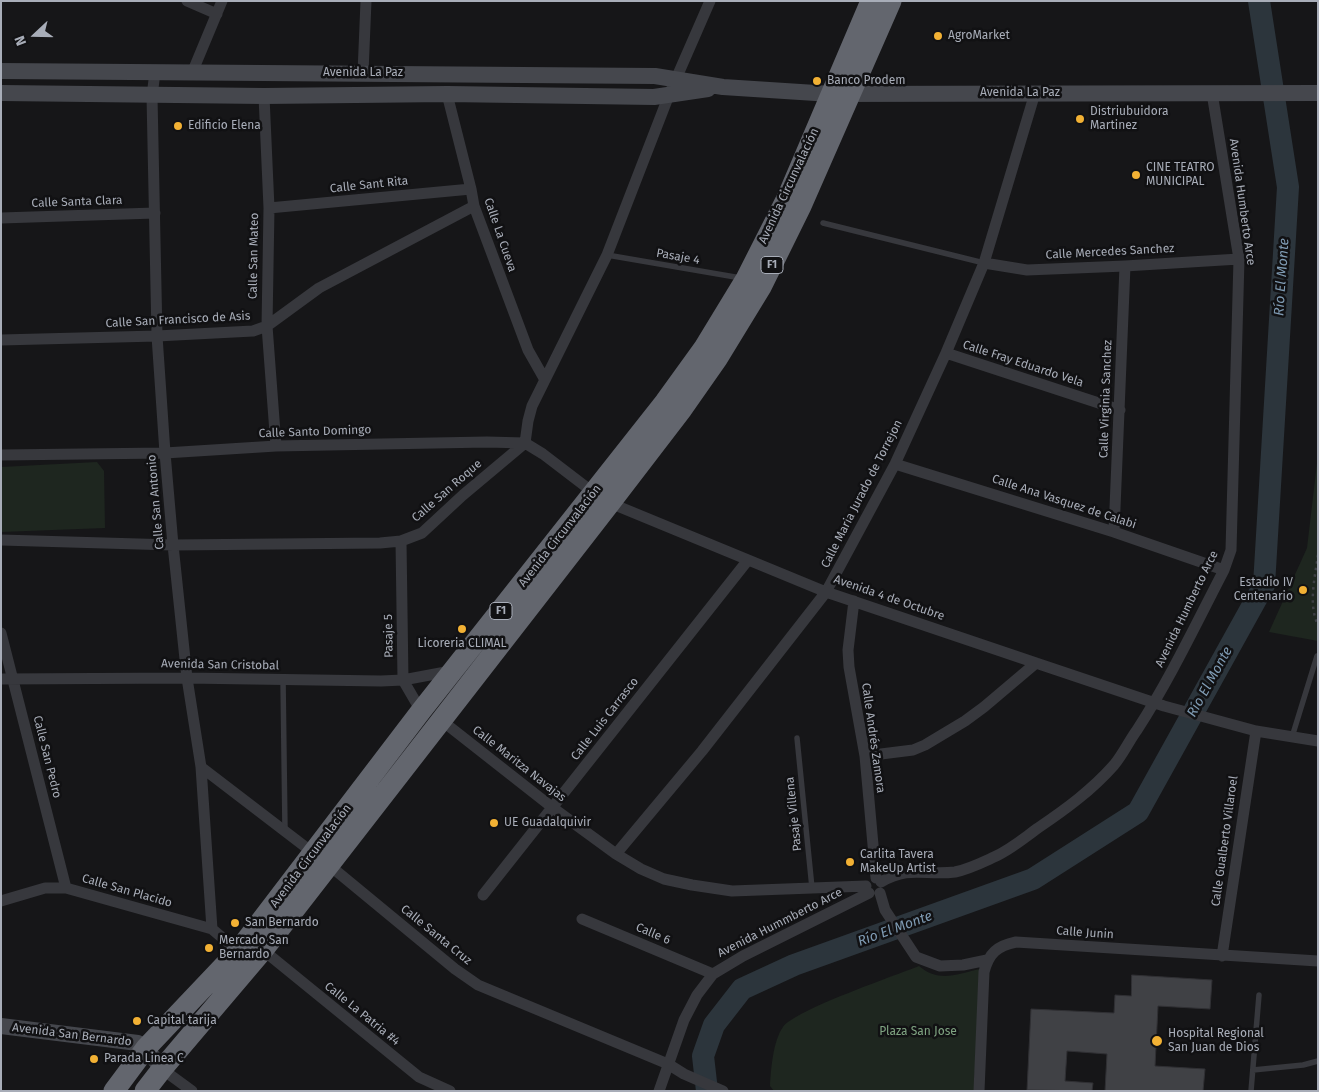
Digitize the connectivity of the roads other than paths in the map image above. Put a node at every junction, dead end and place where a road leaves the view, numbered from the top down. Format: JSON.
{"nodes":[{"id":1,"x":186,"y":1,"type":"edge"},
{"id":2,"x":222,"y":1,"type":"edge"},
{"id":3,"x":366,"y":1,"type":"edge"},
{"id":4,"x":710,"y":1,"type":"edge"},
{"id":5,"x":871,"y":1,"type":"edge"},
{"id":6,"x":891,"y":1,"type":"edge"},
{"id":7,"x":217,"y":14,"type":"junction"},
{"id":8,"x":1,"y":71,"type":"edge"},
{"id":9,"x":155,"y":72,"type":"junction"},
{"id":10,"x":192,"y":73,"type":"junction"},
{"id":11,"x":363,"y":73,"type":"junction"},
{"id":12,"x":676,"y":80,"type":"junction"},
{"id":13,"x":723,"y":87,"type":"junction"},
{"id":14,"x":1,"y":93,"type":"edge"},
{"id":15,"x":841,"y":93,"type":"junction"},
{"id":16,"x":1035,"y":93,"type":"junction"},
{"id":17,"x":1212,"y":93,"type":"junction"},
{"id":18,"x":1318,"y":93,"type":"edge"},
{"id":19,"x":446,"y":94,"type":"junction"},
{"id":20,"x":669,"y":95,"type":"junction"},
{"id":21,"x":152,"y":96,"type":"junction"},
{"id":22,"x":264,"y":96,"type":"junction"},
{"id":23,"x":471,"y":188,"type":"junction"},
{"id":24,"x":474,"y":206,"type":"junction"},
{"id":25,"x":269,"y":208,"type":"junction"},
{"id":26,"x":155,"y":212,"type":"junction"},
{"id":27,"x":1,"y":218,"type":"edge"},
{"id":28,"x":823,"y":223,"type":"dead end"},
{"id":29,"x":606,"y":255,"type":"junction"},
{"id":30,"x":1239,"y":259,"type":"junction"},
{"id":31,"x":984,"y":263,"type":"junction"},
{"id":32,"x":1125,"y":266,"type":"junction"},
{"id":33,"x":746,"y":279,"type":"junction"},
{"id":34,"x":267,"y":326,"type":"junction"},
{"id":35,"x":157,"y":336,"type":"junction"},
{"id":36,"x":1,"y":340,"type":"edge"},
{"id":37,"x":946,"y":353,"type":"junction"},
{"id":38,"x":545,"y":380,"type":"junction"},
{"id":39,"x":1120,"y":410,"type":"junction"},
{"id":40,"x":525,"y":443,"type":"junction"},
{"id":41,"x":276,"y":446,"type":"junction"},
{"id":42,"x":165,"y":453,"type":"junction"},
{"id":43,"x":1,"y":455,"type":"edge"},
{"id":44,"x":895,"y":464,"type":"junction"},
{"id":45,"x":602,"y":498,"type":"junction"},
{"id":46,"x":1114,"y":532,"type":"junction"},
{"id":47,"x":1,"y":540,"type":"edge"},
{"id":48,"x":401,"y":541,"type":"junction"},
{"id":49,"x":173,"y":545,"type":"junction"},
{"id":50,"x":748,"y":560,"type":"junction"},
{"id":51,"x":1224,"y":570,"type":"junction"},
{"id":52,"x":826,"y":592,"type":"junction"},
{"id":53,"x":854,"y":601,"type":"junction"},
{"id":54,"x":1,"y":633,"type":"edge"},
{"id":55,"x":1317,"y":656,"type":"edge"},
{"id":56,"x":1036,"y":662,"type":"junction"},
{"id":57,"x":453,"y":670,"type":"junction"},
{"id":58,"x":187,"y":678,"type":"junction"},
{"id":59,"x":1,"y":679,"type":"edge"},
{"id":60,"x":14,"y":680,"type":"junction"},
{"id":61,"x":283,"y":680,"type":"junction"},
{"id":62,"x":403,"y":680,"type":"junction"},
{"id":63,"x":1160,"y":704,"type":"junction"},
{"id":64,"x":421,"y":711,"type":"junction"},
{"id":65,"x":441,"y":720,"type":"junction"},
{"id":66,"x":1256,"y":730,"type":"junction"},
{"id":67,"x":1292,"y":737,"type":"junction"},
{"id":68,"x":797,"y":738,"type":"dead end"},
{"id":69,"x":1318,"y":741,"type":"edge"},
{"id":70,"x":865,"y":756,"type":"junction"},
{"id":71,"x":200,"y":767,"type":"junction"},
{"id":72,"x":553,"y":808,"type":"junction"},
{"id":73,"x":285,"y":831,"type":"junction"},
{"id":74,"x":616,"y":854,"type":"junction"},
{"id":75,"x":322,"y":859,"type":"junction"},
{"id":76,"x":875,"y":886,"type":"junction"},
{"id":77,"x":66,"y":888,"type":"junction"},
{"id":78,"x":812,"y":888,"type":"junction"},
{"id":79,"x":484,"y":895,"type":"dead end"},
{"id":80,"x":1,"y":901,"type":"edge"},
{"id":81,"x":582,"y":919,"type":"dead end"},
{"id":82,"x":212,"y":929,"type":"junction"},
{"id":83,"x":262,"y":950,"type":"junction"},
{"id":84,"x":238,"y":951,"type":"junction"},
{"id":85,"x":1222,"y":956,"type":"junction"},
{"id":86,"x":987,"y":960,"type":"junction"},
{"id":87,"x":1318,"y":961,"type":"edge"},
{"id":88,"x":713,"y":974,"type":"junction"},
{"id":89,"x":1259,"y":995,"type":"dead end"},
{"id":90,"x":1,"y":1026,"type":"edge"},
{"id":91,"x":146,"y":1048,"type":"junction"},
{"id":92,"x":1318,"y":1061,"type":"edge"},
{"id":93,"x":668,"y":1064,"type":"junction"},
{"id":94,"x":162,"y":1069,"type":"junction"},
{"id":95,"x":1253,"y":1070,"type":"junction"},
{"id":96,"x":114,"y":1091,"type":"edge"},
{"id":97,"x":145,"y":1091,"type":"edge"},
{"id":98,"x":192,"y":1091,"type":"edge"},
{"id":99,"x":450,"y":1091,"type":"edge"},
{"id":100,"x":658,"y":1091,"type":"edge"},
{"id":101,"x":724,"y":1091,"type":"edge"},
{"id":102,"x":979,"y":1091,"type":"edge"},
{"id":103,"x":1251,"y":1091,"type":"edge"}],
"edges":[{"from":1,"to":7,"type":"street"},
{"from":2,"to":7,"type":"street"},
{"from":3,"to":11,"type":"street"},
{"from":4,"to":12,"type":"street"},
{"from":5,"to":15,"type":"highway","name":"Avenida Circunvalación","number":"F1"},
{"from":6,"to":15,"type":"highway","name":"Avenida Circunvalación","number":"F1"},
{"from":7,"to":10,"type":"street"},
{"from":8,"to":9,"type":"street","name":"Avenida La Paz"},
{"from":9,"to":10,"type":"street","name":"Avenida La Paz"},
{"from":9,"to":21,"type":"street","name":"Calle San Antonio"},
{"from":10,"to":11,"type":"street","name":"Avenida La Paz"},
{"from":11,"to":12,"type":"street","name":"Avenida La Paz"},
{"from":12,"to":13,"type":"street","name":"Avenida La Paz"},
{"from":12,"to":20,"type":"street"},
{"from":13,"to":15,"type":"street","name":"Avenida La Paz"},
{"from":13,"to":20,"type":"street","name":"Avenida La Paz"},
{"from":14,"to":21,"type":"street","name":"Avenida La Paz"},
{"from":15,"to":16,"type":"street","name":"Avenida La Paz"},
{"from":15,"to":33,"type":"highway","name":"Avenida Circunvalación","number":"F1"},
{"from":15,"to":45,"type":"highway","name":"Avenida Circunvalación","number":"F1"},
{"from":16,"to":17,"type":"street","name":"Avenida La Paz"},
{"from":16,"to":31,"type":"street","name":"Calle Maria Jurado de Torrejon"},
{"from":17,"to":18,"type":"street","name":"Avenida La Paz"},
{"from":17,"to":30,"type":"street","name":"Avenida Humberto Arce"},
{"from":19,"to":20,"type":"street","name":"Avenida La Paz"},
{"from":19,"to":22,"type":"street","name":"Avenida La Paz"},
{"from":19,"to":23,"type":"street","name":"Calle La Cueva"},
{"from":20,"to":29,"type":"street"},
{"from":21,"to":22,"type":"street","name":"Avenida La Paz"},
{"from":21,"to":26,"type":"street","name":"Calle San Antonio"},
{"from":22,"to":25,"type":"street","name":"Calle San Mateo"},
{"from":23,"to":24,"type":"street","name":"Calle La Cueva"},
{"from":23,"to":25,"type":"street","name":"Calle Sant Rita"},
{"from":24,"to":34,"type":"street","name":"Calle San Francisco de Asis"},
{"from":24,"to":38,"type":"street","name":"Calle La Cueva"},
{"from":25,"to":34,"type":"street","name":"Calle San Mateo"},
{"from":26,"to":27,"type":"street","name":"Calle Santa Clara"},
{"from":26,"to":35,"type":"street","name":"Calle San Antonio"},
{"from":28,"to":31,"type":"lane"},
{"from":29,"to":33,"type":"lane","name":"Pasaje 4"},
{"from":29,"to":38,"type":"street"},
{"from":30,"to":32,"type":"street","name":"Calle Mercedes Sanchez"},
{"from":30,"to":51,"type":"street","name":"Avenida Humberto Arce"},
{"from":31,"to":32,"type":"street","name":"Calle Mercedes Sanchez"},
{"from":31,"to":37,"type":"street","name":"Calle Maria Jurado de Torrejon"},
{"from":32,"to":39,"type":"street","name":"Calle Virginia Sanchez"},
{"from":33,"to":45,"type":"highway","name":"Avenida Circunvalación","number":"F1"},
{"from":34,"to":35,"type":"street","name":"Calle San Francisco de Asis"},
{"from":34,"to":41,"type":"street","name":"Calle San Mateo"},
{"from":35,"to":36,"type":"street","name":"Calle San Francisco de Asis"},
{"from":35,"to":42,"type":"street","name":"Calle San Antonio"},
{"from":37,"to":39,"type":"street","name":"Calle Fray Eduardo Vela"},
{"from":37,"to":44,"type":"street","name":"Calle Maria Jurado de Torrejon"},
{"from":38,"to":40,"type":"street"},
{"from":39,"to":46,"type":"street","name":"Calle Virginia Sanchez"},
{"from":40,"to":41,"type":"street","name":"Calle Santo Domingo"},
{"from":40,"to":45,"type":"street"},
{"from":40,"to":48,"type":"street","name":"Calle San Roque"},
{"from":41,"to":42,"type":"street","name":"Calle Santo Domingo"},
{"from":42,"to":43,"type":"street","name":"Calle Santo Domingo"},
{"from":42,"to":49,"type":"street","name":"Calle San Antonio"},
{"from":44,"to":46,"type":"street","name":"Calle Ana Vasquez de Calabi"},
{"from":44,"to":52,"type":"street","name":"Calle Maria Jurado de Torrejon"},
{"from":45,"to":50,"type":"street","name":"Avenida 4 de Octubre"},
{"from":45,"to":57,"type":"highway","name":"Avenida Circunvalación","number":"F1"},
{"from":45,"to":65,"type":"highway","name":"Avenida Circunvalación","number":"F1"},
{"from":46,"to":51,"type":"street","name":"Calle Ana Vasquez de Calabi"},
{"from":47,"to":49,"type":"street","name":"Calle San Roque"},
{"from":48,"to":49,"type":"street","name":"Calle San Roque"},
{"from":48,"to":62,"type":"street","name":"Pasaje 5"},
{"from":49,"to":58,"type":"street","name":"Calle San Antonio"},
{"from":50,"to":52,"type":"street","name":"Avenida 4 de Octubre"},
{"from":50,"to":72,"type":"street","name":"Calle Luis Carrasco"},
{"from":51,"to":63,"type":"street","name":"Avenida Humberto Arce"},
{"from":52,"to":53,"type":"street","name":"Avenida 4 de Octubre"},
{"from":52,"to":74,"type":"street","name":"Calle Maria Jurado de Torrejon"},
{"from":53,"to":56,"type":"street","name":"Avenida 4 de Octubre"},
{"from":53,"to":70,"type":"street","name":"Calle Andrés Zamora"},
{"from":54,"to":60,"type":"street","name":"Calle San Pedro"},
{"from":55,"to":67,"type":"lane"},
{"from":56,"to":63,"type":"street","name":"Avenida 4 de Octubre"},
{"from":56,"to":70,"type":"street"},
{"from":57,"to":62,"type":"street"},
{"from":57,"to":64,"type":"highway","name":"Avenida Circunvalación","number":"F1"},
{"from":58,"to":60,"type":"street","name":"Avenida San Cristobal"},
{"from":58,"to":61,"type":"street","name":"Avenida San Cristobal"},
{"from":58,"to":71,"type":"street","name":"Calle San Antonio"},
{"from":59,"to":60,"type":"street","name":"Avenida San Cristobal"},
{"from":60,"to":77,"type":"street","name":"Calle San Pedro"},
{"from":61,"to":62,"type":"street","name":"Avenida San Cristobal"},
{"from":61,"to":73,"type":"lane"},
{"from":62,"to":64,"type":"street"},
{"from":63,"to":66,"type":"street","name":"Avenida 4 de Octubre"},
{"from":63,"to":76,"type":"street","name":"Avenida Humberto Arce"},
{"from":64,"to":75,"type":"highway","name":"Avenida Circunvalación","number":"F1"},
{"from":65,"to":72,"type":"street","name":"Calle Maritza Navajas"},
{"from":65,"to":75,"type":"highway","name":"Avenida Circunvalación","number":"F1"},
{"from":66,"to":67,"type":"street","name":"Avenida 4 de Octubre"},
{"from":66,"to":85,"type":"street","name":"Calle Gualberto Villaroel"},
{"from":67,"to":69,"type":"street","name":"Avenida 4 de Octubre"},
{"from":68,"to":78,"type":"lane","name":"Pasaje Villena"},
{"from":70,"to":76,"type":"street","name":"Calle Andrés Zamora"},
{"from":71,"to":73,"type":"street","name":"Calle Santa Cruz"},
{"from":71,"to":82,"type":"street","name":"Calle San Antonio"},
{"from":72,"to":74,"type":"street","name":"Calle Maritza Navajas"},
{"from":72,"to":79,"type":"street","name":"Calle Luis Carrasco"},
{"from":73,"to":75,"type":"street","name":"Calle Santa Cruz"},
{"from":74,"to":78,"type":"street","name":"Calle Maritza Navajas"},
{"from":75,"to":83,"type":"highway","name":"Avenida Circunvalación","number":"F1"},
{"from":75,"to":84,"type":"highway","name":"Avenida Circunvalación","number":"F1"},
{"from":75,"to":93,"type":"street","name":"Calle Santa Cruz"},
{"from":76,"to":78,"type":"street","name":"Calle Maritza Navajas"},
{"from":76,"to":86,"type":"street","name":"Calle Andrés Zamora"},
{"from":76,"to":88,"type":"street","name":"Avenida Hummberto Arce"},
{"from":77,"to":80,"type":"street","name":"Calle San Placido"},
{"from":77,"to":82,"type":"street","name":"Calle San Placido"},
{"from":81,"to":88,"type":"street","name":"Calle 6"},
{"from":82,"to":84,"type":"street","name":"Calle San Placido"},
{"from":83,"to":94,"type":"highway","name":"Avenida Circunvalación","number":"F1"},
{"from":83,"to":99,"type":"street","name":"Calle La Patria #4"},
{"from":84,"to":91,"type":"highway","name":"Avenida Circunvalación","number":"F1"},
{"from":85,"to":86,"type":"street","name":"Calle Junin"},
{"from":85,"to":87,"type":"street","name":"Calle Junin"},
{"from":86,"to":102,"type":"street"},
{"from":88,"to":93,"type":"street","name":"Avenida Hummberto Arce"},
{"from":89,"to":95,"type":"lane"},
{"from":90,"to":91,"type":"street","name":"Avenida San Bernardo"},
{"from":91,"to":94,"type":"street","name":"Avenida San Bernardo"},
{"from":91,"to":96,"type":"highway","name":"Avenida Circunvalación","number":"F1"},
{"from":92,"to":95,"type":"lane"},
{"from":93,"to":100,"type":"street","name":"Avenida Hummberto Arce"},
{"from":93,"to":101,"type":"street","name":"Calle Santa Cruz"},
{"from":94,"to":97,"type":"highway","name":"Avenida Circunvalación","number":"F1"},
{"from":94,"to":98,"type":"street"},
{"from":95,"to":103,"type":"lane"}]}
